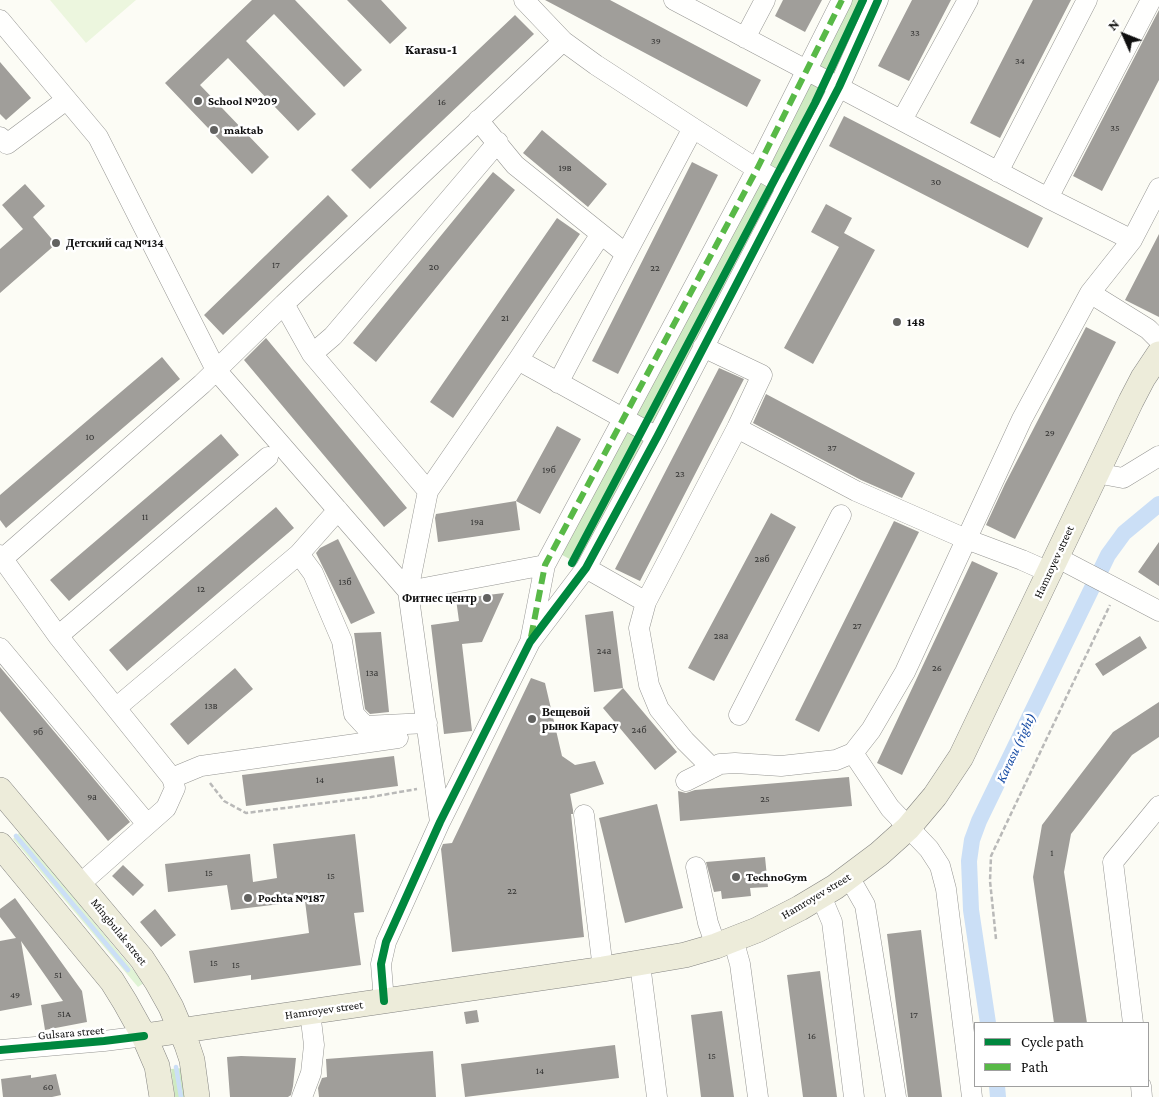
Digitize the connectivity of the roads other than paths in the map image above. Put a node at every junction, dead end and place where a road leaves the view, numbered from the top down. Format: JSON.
{"nodes":[{"id":1,"x":524,"y":0,"type":"edge"},
{"id":2,"x":674,"y":0,"type":"edge"},
{"id":3,"x":765,"y":0,"type":"edge"},
{"id":4,"x":842,"y":0,"type":"edge"},
{"id":5,"x":878,"y":0,"type":"edge"},
{"id":6,"x":968,"y":0,"type":"edge"},
{"id":7,"x":1087,"y":0,"type":"edge"},
{"id":8,"x":1151,"y":0,"type":"edge"},
{"id":9,"x":0,"y":20,"type":"edge"},
{"id":10,"x":745,"y":38,"type":"junction"},
{"id":11,"x":562,"y":41,"type":"junction"},
{"id":12,"x":807,"y":71,"type":"junction"},
{"id":13,"x":839,"y":87,"type":"junction"},
{"id":14,"x":66,"y":100,"type":"junction"},
{"id":15,"x":478,"y":120,"type":"junction"},
{"id":16,"x":902,"y":120,"type":"junction"},
{"id":17,"x":694,"y":128,"type":"junction"},
{"id":18,"x":498,"y":142,"type":"junction"},
{"id":19,"x":2,"y":144,"type":"edge"},
{"id":20,"x":757,"y":169,"type":"junction"},
{"id":21,"x":998,"y":172,"type":"junction"},
{"id":22,"x":786,"y":186,"type":"junction"},
{"id":23,"x":1159,"y":188,"type":"edge"},
{"id":24,"x":1048,"y":198,"type":"junction"},
{"id":25,"x":601,"y":234,"type":"junction"},
{"id":26,"x":1132,"y":240,"type":"junction"},
{"id":27,"x":626,"y":254,"type":"junction"},
{"id":28,"x":1090,"y":293,"type":"junction"},
{"id":29,"x":284,"y":304,"type":"junction"},
{"id":30,"x":1159,"y":340,"type":"edge"},
{"id":31,"x":703,"y":347,"type":"junction"},
{"id":32,"x":312,"y":354,"type":"junction"},
{"id":33,"x":1159,"y":354,"type":"edge"},
{"id":34,"x":518,"y":360,"type":"junction"},
{"id":35,"x":216,"y":370,"type":"junction"},
{"id":36,"x":558,"y":384,"type":"junction"},
{"id":37,"x":623,"y":419,"type":"junction"},
{"id":38,"x":737,"y":428,"type":"junction"},
{"id":39,"x":657,"y":438,"type":"junction"},
{"id":40,"x":1157,"y":454,"type":"edge"},
{"id":41,"x":268,"y":457,"type":"dead end"},
{"id":42,"x":1096,"y":473,"type":"junction"},
{"id":43,"x":428,"y":491,"type":"junction"},
{"id":44,"x":338,"y":510,"type":"junction"},
{"id":45,"x":841,"y":515,"type":"dead end"},
{"id":46,"x":966,"y":538,"type":"junction"},
{"id":47,"x":299,"y":554,"type":"junction"},
{"id":48,"x":1,"y":558,"type":"edge"},
{"id":49,"x":545,"y":564,"type":"junction"},
{"id":50,"x":1052,"y":565,"type":"junction"},
{"id":51,"x":586,"y":568,"type":"junction"},
{"id":52,"x":408,"y":591,"type":"junction"},
{"id":53,"x":646,"y":602,"type":"junction"},
{"id":54,"x":1159,"y":612,"type":"edge"},
{"id":55,"x":58,"y":636,"type":"junction"},
{"id":56,"x":530,"y":642,"type":"junction"},
{"id":57,"x":0,"y":648,"type":"edge"},
{"id":58,"x":117,"y":707,"type":"junction"},
{"id":59,"x":739,"y":715,"type":"dead end"},
{"id":60,"x":427,"y":723,"type":"junction"},
{"id":61,"x":398,"y":738,"type":"dead end"},
{"id":62,"x":854,"y":753,"type":"junction"},
{"id":63,"x":712,"y":768,"type":"junction"},
{"id":64,"x":172,"y":778,"type":"junction"},
{"id":65,"x":686,"y":781,"type":"dead end"},
{"id":66,"x":0,"y":790,"type":"edge"},
{"id":67,"x":1159,"y":806,"type":"edge"},
{"id":68,"x":584,"y":815,"type":"dead end"},
{"id":69,"x":440,"y":822,"type":"junction"},
{"id":70,"x":147,"y":824,"type":"junction"},
{"id":71,"x":908,"y":828,"type":"junction"},
{"id":72,"x":0,"y":845,"type":"edge"},
{"id":73,"x":696,"y":866,"type":"dead end"},
{"id":74,"x":849,"y":877,"type":"junction"},
{"id":75,"x":80,"y":884,"type":"junction"},
{"id":76,"x":821,"y":896,"type":"junction"},
{"id":77,"x":725,"y":942,"type":"junction"},
{"id":78,"x":640,"y":964,"type":"junction"},
{"id":79,"x":603,"y":970,"type":"junction"},
{"id":80,"x":384,"y":1001,"type":"junction"},
{"id":81,"x":310,"y":1012,"type":"junction"},
{"id":82,"x":1133,"y":1022,"type":"edge"},
{"id":83,"x":182,"y":1030,"type":"junction"},
{"id":84,"x":144,"y":1036,"type":"junction"},
{"id":85,"x":0,"y":1050,"type":"edge"},
{"id":86,"x":162,"y":1097,"type":"edge"},
{"id":87,"x":197,"y":1097,"type":"edge"},
{"id":88,"x":302,"y":1097,"type":"edge"},
{"id":89,"x":657,"y":1097,"type":"edge"},
{"id":90,"x":758,"y":1097,"type":"edge"},
{"id":91,"x":854,"y":1097,"type":"edge"},
{"id":92,"x":896,"y":1097,"type":"edge"},
{"id":93,"x":972,"y":1097,"type":"edge"}],
"edges":[{"from":1,"to":11,"type":"street"},
{"from":2,"to":10,"type":"street"},
{"from":3,"to":10,"type":"street"},
{"from":4,"to":12,"type":"street"},
{"from":5,"to":13,"type":"street"},
{"from":6,"to":16,"type":"street"},
{"from":7,"to":21,"type":"street"},
{"from":8,"to":24,"type":"street"},
{"from":9,"to":14,"type":"street"},
{"from":10,"to":12,"type":"street"},
{"from":11,"to":15,"type":"street"},
{"from":11,"to":17,"type":"street"},
{"from":12,"to":13,"type":"street"},
{"from":12,"to":20,"type":"street"},
{"from":13,"to":16,"type":"street"},
{"from":13,"to":22,"type":"street"},
{"from":14,"to":19,"type":"street"},
{"from":14,"to":35,"type":"street"},
{"from":15,"to":18,"type":"street"},
{"from":15,"to":29,"type":"street"},
{"from":16,"to":21,"type":"street"},
{"from":17,"to":20,"type":"street"},
{"from":17,"to":27,"type":"street"},
{"from":18,"to":25,"type":"street"},
{"from":18,"to":32,"type":"street"},
{"from":20,"to":22,"type":"street"},
{"from":20,"to":37,"type":"street"},
{"from":21,"to":24,"type":"street"},
{"from":22,"to":31,"type":"street"},
{"from":23,"to":26,"type":"street"},
{"from":24,"to":26,"type":"street"},
{"from":25,"to":27,"type":"street"},
{"from":25,"to":34,"type":"street"},
{"from":26,"to":28,"type":"street"},
{"from":27,"to":36,"type":"street"},
{"from":28,"to":30,"type":"street"},
{"from":28,"to":46,"type":"street"},
{"from":29,"to":32,"type":"street"},
{"from":29,"to":35,"type":"street"},
{"from":31,"to":38,"type":"street"},
{"from":31,"to":39,"type":"street"},
{"from":32,"to":43,"type":"street"},
{"from":33,"to":42,"type":"main road","name":"Hamroyev street"},
{"from":34,"to":36,"type":"street"},
{"from":34,"to":43,"type":"street"},
{"from":35,"to":44,"type":"street"},
{"from":35,"to":48,"type":"street"},
{"from":36,"to":37,"type":"street"},
{"from":37,"to":39,"type":"street"},
{"from":37,"to":49,"type":"street"},
{"from":38,"to":46,"type":"street"},
{"from":38,"to":53,"type":"street"},
{"from":39,"to":51,"type":"street"},
{"from":40,"to":42,"type":"street"},
{"from":41,"to":55,"type":"street"},
{"from":42,"to":50,"type":"main road","name":"Hamroyev street"},
{"from":43,"to":52,"type":"street"},
{"from":44,"to":47,"type":"street"},
{"from":44,"to":52,"type":"street"},
{"from":45,"to":59,"type":"street"},
{"from":46,"to":50,"type":"street"},
{"from":46,"to":62,"type":"street"},
{"from":47,"to":58,"type":"street"},
{"from":47,"to":60,"type":"street"},
{"from":48,"to":55,"type":"street"},
{"from":49,"to":52,"type":"street"},
{"from":49,"to":56,"type":"street"},
{"from":50,"to":54,"type":"street"},
{"from":50,"to":71,"type":"main road","name":"Hamroyev street"},
{"from":51,"to":53,"type":"street"},
{"from":51,"to":56,"type":"street"},
{"from":52,"to":60,"type":"street"},
{"from":53,"to":63,"type":"street"},
{"from":55,"to":58,"type":"street"},
{"from":56,"to":69,"type":"street"},
{"from":57,"to":70,"type":"street"},
{"from":58,"to":64,"type":"street"},
{"from":60,"to":69,"type":"street"},
{"from":61,"to":64,"type":"street"},
{"from":62,"to":63,"type":"street"},
{"from":62,"to":71,"type":"street"},
{"from":63,"to":65,"type":"street"},
{"from":64,"to":70,"type":"street"},
{"from":66,"to":75,"type":"main road","name":"Mingbulak street"},
{"from":67,"to":82,"type":"street"},
{"from":68,"to":79,"type":"street"},
{"from":69,"to":80,"type":"street"},
{"from":70,"to":75,"type":"street"},
{"from":71,"to":74,"type":"main road","name":"Hamroyev street"},
{"from":71,"to":93,"type":"street"},
{"from":72,"to":84,"type":"main road"},
{"from":73,"to":77,"type":"street"},
{"from":74,"to":76,"type":"main road","name":"Hamroyev street"},
{"from":74,"to":92,"type":"street"},
{"from":75,"to":83,"type":"main road","name":"Mingbulak street"},
{"from":76,"to":77,"type":"main road","name":"Hamroyev street"},
{"from":76,"to":91,"type":"street"},
{"from":77,"to":78,"type":"main road","name":"Hamroyev street"},
{"from":77,"to":90,"type":"street"},
{"from":78,"to":79,"type":"main road","name":"Hamroyev street"},
{"from":78,"to":89,"type":"street"},
{"from":79,"to":80,"type":"main road","name":"Hamroyev street"},
{"from":80,"to":81,"type":"main road","name":"Hamroyev street"},
{"from":81,"to":83,"type":"main road","name":"Hamroyev street"},
{"from":81,"to":88,"type":"street"},
{"from":83,"to":84,"type":"main road","name":"Hamroyev street"},
{"from":83,"to":87,"type":"main road","name":"Mingbulak street"},
{"from":84,"to":85,"type":"street","name":"Gulsara street"},
{"from":84,"to":86,"type":"main road"}]}
